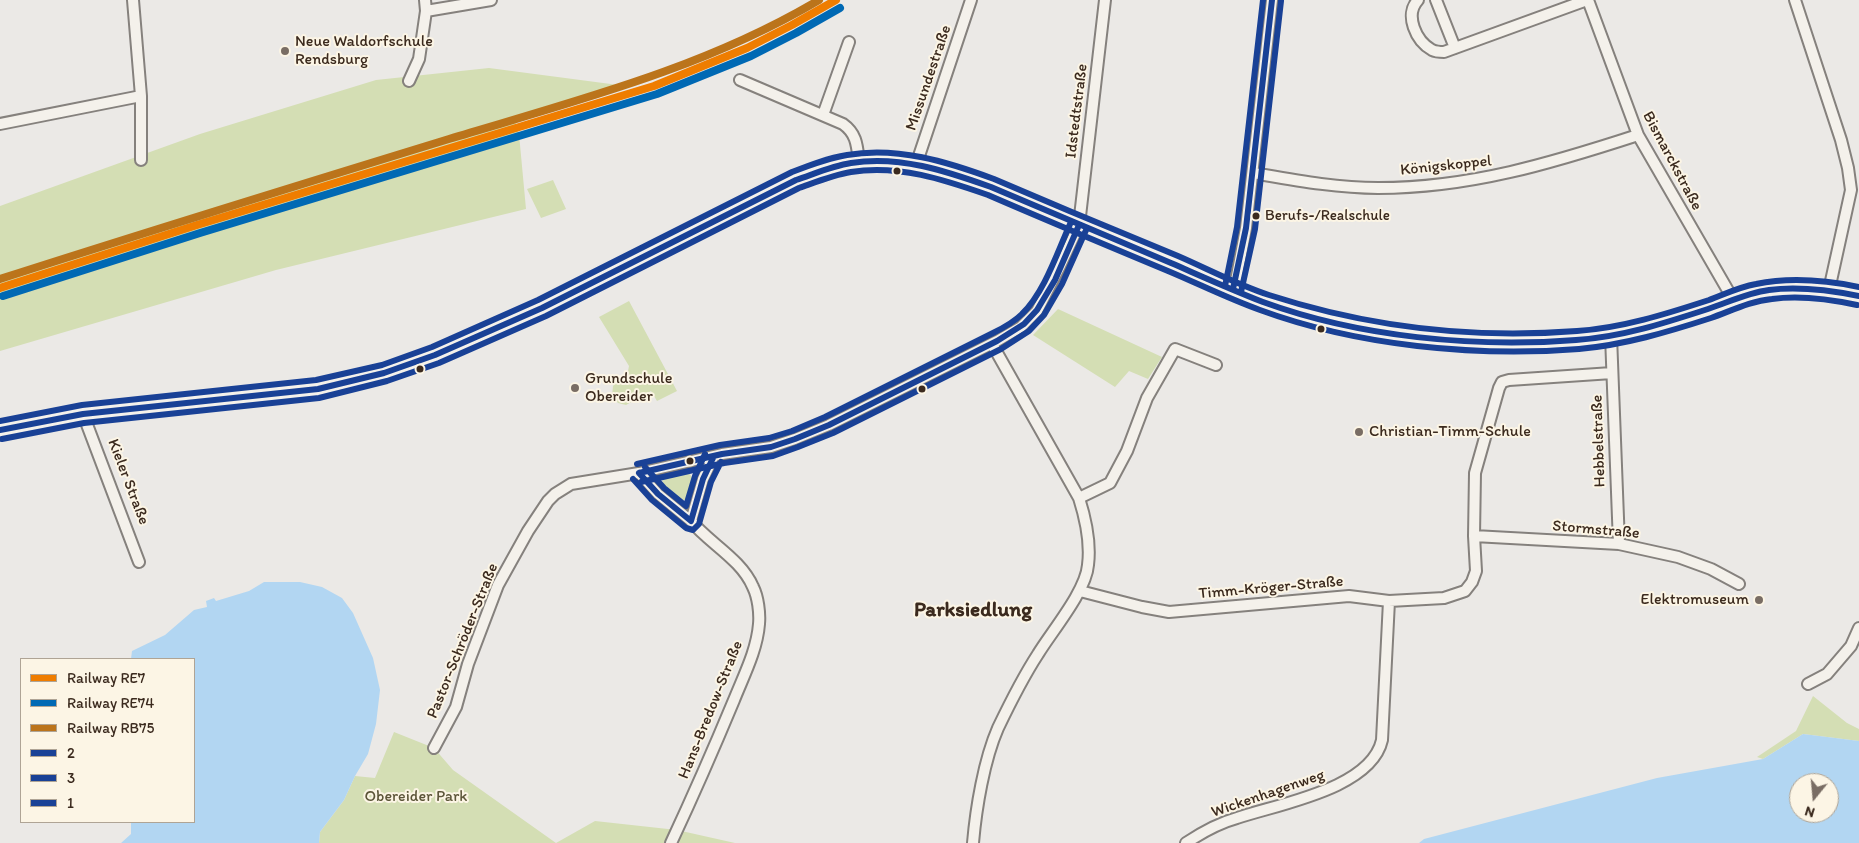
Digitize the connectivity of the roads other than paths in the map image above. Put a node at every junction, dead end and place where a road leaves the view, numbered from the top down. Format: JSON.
{"nodes":[{"id":1,"x":133,"y":0,"type":"edge"},
{"id":2,"x":491,"y":0,"type":"edge"},
{"id":3,"x":971,"y":0,"type":"edge"},
{"id":4,"x":1105,"y":0,"type":"edge"},
{"id":5,"x":1272,"y":0,"type":"edge"},
{"id":6,"x":1418,"y":0,"type":"edge"},
{"id":7,"x":1436,"y":0,"type":"edge"},
{"id":8,"x":1587,"y":0,"type":"edge"},
{"id":9,"x":1795,"y":0,"type":"edge"},
{"id":10,"x":426,"y":5,"type":"edge"},
{"id":11,"x":849,"y":42,"type":"dead end"},
{"id":12,"x":1454,"y":48,"type":"junction"},
{"id":13,"x":740,"y":80,"type":"dead end"},
{"id":14,"x":409,"y":81,"type":"dead end"},
{"id":15,"x":141,"y":96,"type":"junction"},
{"id":16,"x":823,"y":115,"type":"junction"},
{"id":17,"x":0,"y":124,"type":"edge"},
{"id":18,"x":1638,"y":135,"type":"junction"},
{"id":19,"x":141,"y":160,"type":"dead end"},
{"id":20,"x":859,"y":162,"type":"junction"},
{"id":21,"x":916,"y":165,"type":"junction"},
{"id":22,"x":1253,"y":173,"type":"junction"},
{"id":23,"x":1079,"y":225,"type":"junction"},
{"id":24,"x":1233,"y":289,"type":"junction"},
{"id":25,"x":1829,"y":290,"type":"junction"},
{"id":26,"x":1859,"y":296,"type":"edge"},
{"id":27,"x":1734,"y":301,"type":"junction"},
{"id":28,"x":1611,"y":336,"type":"junction"},
{"id":29,"x":992,"y":344,"type":"junction"},
{"id":30,"x":1216,"y":365,"type":"dead end"},
{"id":31,"x":1612,"y":374,"type":"junction"},
{"id":32,"x":83,"y":414,"type":"junction"},
{"id":33,"x":0,"y":430,"type":"edge"},
{"id":34,"x":713,"y":458,"type":"junction"},
{"id":35,"x":639,"y":473,"type":"junction"},
{"id":36,"x":1079,"y":498,"type":"junction"},
{"id":37,"x":691,"y":520,"type":"junction"},
{"id":38,"x":1474,"y":536,"type":"junction"},
{"id":39,"x":1619,"y":544,"type":"junction"},
{"id":40,"x":139,"y":562,"type":"dead end"},
{"id":41,"x":1739,"y":584,"type":"dead end"},
{"id":42,"x":1080,"y":591,"type":"junction"},
{"id":43,"x":1389,"y":601,"type":"junction"},
{"id":44,"x":1859,"y":628,"type":"edge"},
{"id":45,"x":1808,"y":684,"type":"dead end"},
{"id":46,"x":434,"y":748,"type":"dead end"},
{"id":47,"x":671,"y":843,"type":"edge"},
{"id":48,"x":974,"y":843,"type":"edge"},
{"id":49,"x":1186,"y":843,"type":"edge"}],
"edges":[{"from":1,"to":15,"type":"street"},
{"from":2,"to":10,"type":"street"},
{"from":3,"to":21,"type":"street","name":"Missundestraße"},
{"from":4,"to":23,"type":"street","name":"Idstedtstraße"},
{"from":5,"to":22,"type":"street"},
{"from":6,"to":12,"type":"street"},
{"from":7,"to":12,"type":"street"},
{"from":8,"to":12,"type":"street"},
{"from":8,"to":18,"type":"street","name":"Bismarckstraße"},
{"from":9,"to":25,"type":"street"},
{"from":10,"to":14,"type":"street"},
{"from":11,"to":16,"type":"street"},
{"from":13,"to":16,"type":"street"},
{"from":15,"to":17,"type":"street"},
{"from":15,"to":19,"type":"street"},
{"from":16,"to":20,"type":"street"},
{"from":18,"to":22,"type":"street","name":"Königskoppel"},
{"from":18,"to":27,"type":"street","name":"Bismarckstraße"},
{"from":20,"to":21,"type":"main road"},
{"from":20,"to":32,"type":"main road"},
{"from":21,"to":23,"type":"main road"},
{"from":22,"to":24,"type":"street"},
{"from":23,"to":24,"type":"main road"},
{"from":23,"to":29,"type":"street","name":"Pastor-Schröder-Straße"},
{"from":24,"to":28,"type":"main road"},
{"from":25,"to":26,"type":"main road"},
{"from":25,"to":27,"type":"main road"},
{"from":27,"to":28,"type":"main road"},
{"from":28,"to":31,"type":"street","name":"Hebbelstraße"},
{"from":29,"to":34,"type":"street","name":"Pastor-Schröder-Straße"},
{"from":29,"to":36,"type":"street"},
{"from":30,"to":36,"type":"street"},
{"from":31,"to":38,"type":"street"},
{"from":31,"to":39,"type":"street","name":"Hebbelstraße"},
{"from":32,"to":33,"type":"main road"},
{"from":32,"to":40,"type":"street","name":"Kieler Straße"},
{"from":34,"to":35,"type":"street","name":"Pastor-Schröder-Straße"},
{"from":34,"to":37,"type":"street"},
{"from":35,"to":37,"type":"street"},
{"from":35,"to":46,"type":"street","name":"Pastor-Schröder-Straße"},
{"from":36,"to":42,"type":"street"},
{"from":37,"to":47,"type":"street","name":"Hans-Bredow-Straße"},
{"from":38,"to":39,"type":"street","name":"Stormstraße"},
{"from":38,"to":43,"type":"street","name":"Timm-Kröger-Straße"},
{"from":39,"to":41,"type":"street","name":"Stormstraße"},
{"from":42,"to":43,"type":"street","name":"Timm-Kröger-Straße"},
{"from":42,"to":48,"type":"street"},
{"from":43,"to":49,"type":"street","name":"Wickenhagenweg"},
{"from":44,"to":45,"type":"street"}]}
